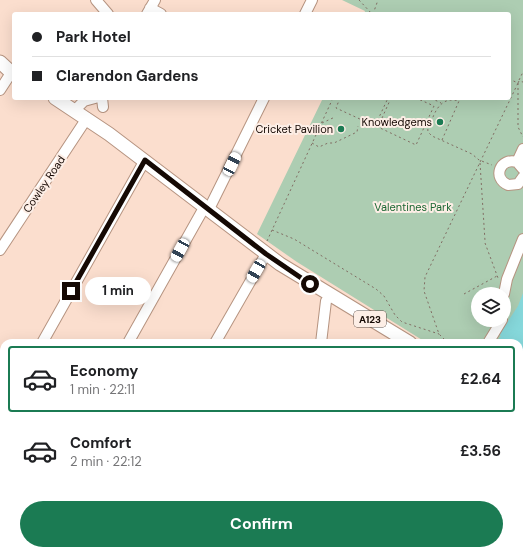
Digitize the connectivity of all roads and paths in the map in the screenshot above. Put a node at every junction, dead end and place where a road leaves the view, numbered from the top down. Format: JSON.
{"nodes":[{"id":1,"x":96,"y":0,"type":"edge"},
{"id":2,"x":312,"y":0,"type":"edge"},
{"id":3,"x":358,"y":0,"type":"edge"},
{"id":4,"x":378,"y":0,"type":"edge"},
{"id":5,"x":106,"y":12,"type":"edge"},
{"id":6,"x":306,"y":12,"type":"edge"},
{"id":7,"x":371,"y":12,"type":"edge"},
{"id":8,"x":374,"y":12,"type":"edge"},
{"id":9,"x":0,"y":62,"type":"edge"},
{"id":10,"x":523,"y":72,"type":"edge"},
{"id":11,"x":12,"y":74,"type":"edge"},
{"id":12,"x":511,"y":80,"type":"edge"},
{"id":13,"x":518,"y":82,"type":"junction"},
{"id":14,"x":523,"y":82,"type":"edge"},
{"id":15,"x":0,"y":90,"type":"edge"},
{"id":16,"x":511,"y":97,"type":"edge"},
{"id":17,"x":58,"y":100,"type":"edge"},
{"id":18,"x":90,"y":100,"type":"edge"},
{"id":19,"x":263,"y":100,"type":"edge"},
{"id":20,"x":332,"y":100,"type":"edge"},
{"id":21,"x":339,"y":100,"type":"edge"},
{"id":22,"x":387,"y":100,"type":"edge"},
{"id":23,"x":390,"y":100,"type":"edge"},
{"id":24,"x":434,"y":100,"type":"edge"},
{"id":25,"x":509,"y":100,"type":"edge"},
{"id":26,"x":423,"y":101,"type":"edge"},
{"id":27,"x":441,"y":103,"type":"junction"},
{"id":28,"x":75,"y":110,"type":"junction"},
{"id":29,"x":432,"y":111,"type":"junction"},
{"id":30,"x":435,"y":112,"type":"junction"},
{"id":31,"x":334,"y":117,"type":"dead end"},
{"id":32,"x":87,"y":118,"type":"junction"},
{"id":33,"x":321,"y":123,"type":"junction"},
{"id":34,"x":358,"y":126,"type":"dead end"},
{"id":35,"x":523,"y":137,"type":"edge"},
{"id":36,"x":442,"y":140,"type":"junction"},
{"id":37,"x":311,"y":143,"type":"junction"},
{"id":38,"x":523,"y":149,"type":"edge"},
{"id":39,"x":145,"y":160,"type":"junction"},
{"id":40,"x":480,"y":162,"type":"junction"},
{"id":41,"x":520,"y":165,"type":"edge"},
{"id":42,"x":500,"y":168,"type":"junction"},
{"id":43,"x":523,"y":178,"type":"edge"},
{"id":44,"x":207,"y":207,"type":"junction"},
{"id":45,"x":272,"y":230,"type":"junction"},
{"id":46,"x":523,"y":239,"type":"edge"},
{"id":47,"x":266,"y":248,"type":"junction"},
{"id":48,"x":0,"y":250,"type":"edge"},
{"id":49,"x":512,"y":268,"type":"junction"},
{"id":50,"x":497,"y":276,"type":"junction"},
{"id":51,"x":499,"y":282,"type":"dead end"},
{"id":52,"x":506,"y":287,"type":"edge"},
{"id":53,"x":464,"y":294,"type":"dead end"},
{"id":54,"x":330,"y":296,"type":"junction"},
{"id":55,"x":498,"y":327,"type":"edge"},
{"id":56,"x":440,"y":334,"type":"junction"},
{"id":57,"x":44,"y":339,"type":"edge"},
{"id":58,"x":130,"y":339,"type":"edge"},
{"id":59,"x":217,"y":339,"type":"edge"},
{"id":60,"x":321,"y":339,"type":"edge"},
{"id":61,"x":400,"y":339,"type":"edge"},
{"id":62,"x":444,"y":339,"type":"edge"},
{"id":63,"x":490,"y":339,"type":"edge"}],
"edges":[{"from":1,"to":5,"type":"street"},
{"from":2,"to":6,"type":"street"},
{"from":3,"to":7,"type":"path"},
{"from":4,"to":8,"type":"path"},
{"from":9,"to":11,"type":"main road"},
{"from":10,"to":13,"type":"path"},
{"from":11,"to":15,"type":"street"},
{"from":12,"to":13,"type":"path"},
{"from":13,"to":14,"type":"path"},
{"from":13,"to":16,"type":"path"},
{"from":13,"to":35,"type":"path"},
{"from":17,"to":28,"type":"main road","number":"A123"},
{"from":18,"to":28,"type":"street"},
{"from":19,"to":44,"type":"street"},
{"from":20,"to":33,"type":"path"},
{"from":21,"to":22,"type":"path"},
{"from":23,"to":29,"type":"path"},
{"from":24,"to":27,"type":"path"},
{"from":25,"to":40,"type":"path"},
{"from":26,"to":29,"type":"path"},
{"from":27,"to":30,"type":"path"},
{"from":27,"to":36,"type":"path"},
{"from":28,"to":32,"type":"main road","number":"A123"},
{"from":29,"to":30,"type":"path"},
{"from":30,"to":36,"type":"path"},
{"from":31,"to":33,"type":"path"},
{"from":32,"to":39,"type":"main road","number":"A123"},
{"from":32,"to":48,"type":"street","name":"Cowley Road"},
{"from":33,"to":37,"type":"path"},
{"from":34,"to":37,"type":"path"},
{"from":36,"to":40,"type":"path"},
{"from":37,"to":45,"type":"path"},
{"from":38,"to":41,"type":"street"},
{"from":39,"to":44,"type":"main road","number":"A123"},
{"from":39,"to":57,"type":"street"},
{"from":40,"to":42,"type":"path"},
{"from":40,"to":50,"type":"path"},
{"from":40,"to":56,"type":"path"},
{"from":41,"to":42,"type":"street"},
{"from":42,"to":43,"type":"street"},
{"from":44,"to":47,"type":"main road","number":"A123"},
{"from":44,"to":58,"type":"street"},
{"from":45,"to":47,"type":"path"},
{"from":45,"to":56,"type":"path"},
{"from":46,"to":49,"type":"street"},
{"from":47,"to":54,"type":"main road","number":"A123"},
{"from":47,"to":59,"type":"street"},
{"from":49,"to":50,"type":"path"},
{"from":49,"to":52,"type":"street"},
{"from":50,"to":51,"type":"path"},
{"from":50,"to":53,"type":"path"},
{"from":54,"to":60,"type":"street"},
{"from":54,"to":61,"type":"main road","number":"A123"},
{"from":55,"to":63,"type":"street"},
{"from":56,"to":62,"type":"path"}]}
